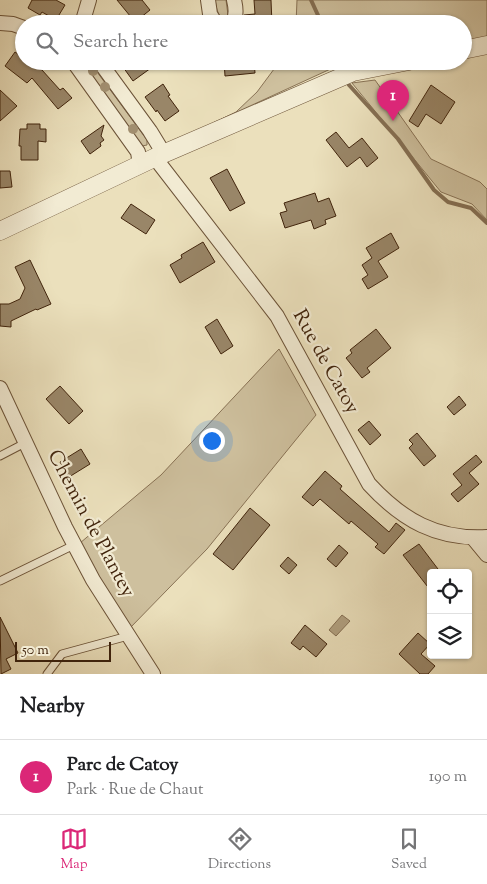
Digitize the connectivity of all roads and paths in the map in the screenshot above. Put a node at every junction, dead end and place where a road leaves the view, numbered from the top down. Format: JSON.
{"nodes":[{"id":1,"x":89,"y":0,"type":"edge"},
{"id":2,"x":208,"y":0,"type":"edge"},
{"id":3,"x":234,"y":0,"type":"edge"},
{"id":4,"x":85,"y":15,"type":"edge"},
{"id":5,"x":211,"y":15,"type":"edge"},
{"id":6,"x":235,"y":15,"type":"edge"},
{"id":7,"x":0,"y":24,"type":"edge"},
{"id":8,"x":15,"y":25,"type":"edge"},
{"id":9,"x":487,"y":45,"type":"edge"},
{"id":10,"x":472,"y":48,"type":"edge"},
{"id":11,"x":79,"y":70,"type":"edge"},
{"id":12,"x":106,"y":70,"type":"edge"},
{"id":13,"x":363,"y":70,"type":"edge"},
{"id":14,"x":160,"y":155,"type":"junction"},
{"id":15,"x":140,"y":165,"type":"junction"},
{"id":16,"x":0,"y":231,"type":"edge"},
{"id":17,"x":0,"y":388,"type":"edge"},
{"id":18,"x":26,"y":443,"type":"junction"},
{"id":19,"x":0,"y":456,"type":"edge"},
{"id":20,"x":487,"y":537,"type":"edge"},
{"id":21,"x":473,"y":538,"type":"junction"},
{"id":22,"x":74,"y":544,"type":"junction"},
{"id":23,"x":487,"y":555,"type":"edge"},
{"id":24,"x":0,"y":581,"type":"edge"},
{"id":25,"x":128,"y":636,"type":"junction"},
{"id":26,"x":47,"y":674,"type":"edge"},
{"id":27,"x":153,"y":674,"type":"edge"}],
"edges":[{"from":1,"to":4,"type":"street"},
{"from":2,"to":5,"type":"street"},
{"from":3,"to":6,"type":"street"},
{"from":7,"to":8,"type":"street"},
{"from":9,"to":10,"type":"street"},
{"from":11,"to":15,"type":"street"},
{"from":12,"to":14,"type":"street","name":"Rue de Catoy"},
{"from":13,"to":14,"type":"street"},
{"from":14,"to":15,"type":"street"},
{"from":14,"to":21,"type":"street","name":"Rue de Catoy"},
{"from":15,"to":16,"type":"street"},
{"from":17,"to":18,"type":"street","name":"Chemin de Plantey"},
{"from":18,"to":19,"type":"lane"},
{"from":18,"to":22,"type":"street","name":"Chemin de Plantey"},
{"from":20,"to":21,"type":"street","name":"Rue de Catoy"},
{"from":21,"to":23,"type":"street"},
{"from":22,"to":24,"type":"lane"},
{"from":22,"to":25,"type":"street","name":"Chemin de Plantey"},
{"from":25,"to":26,"type":"lane"},
{"from":25,"to":27,"type":"street","name":"Chemin de Plantey"}]}
